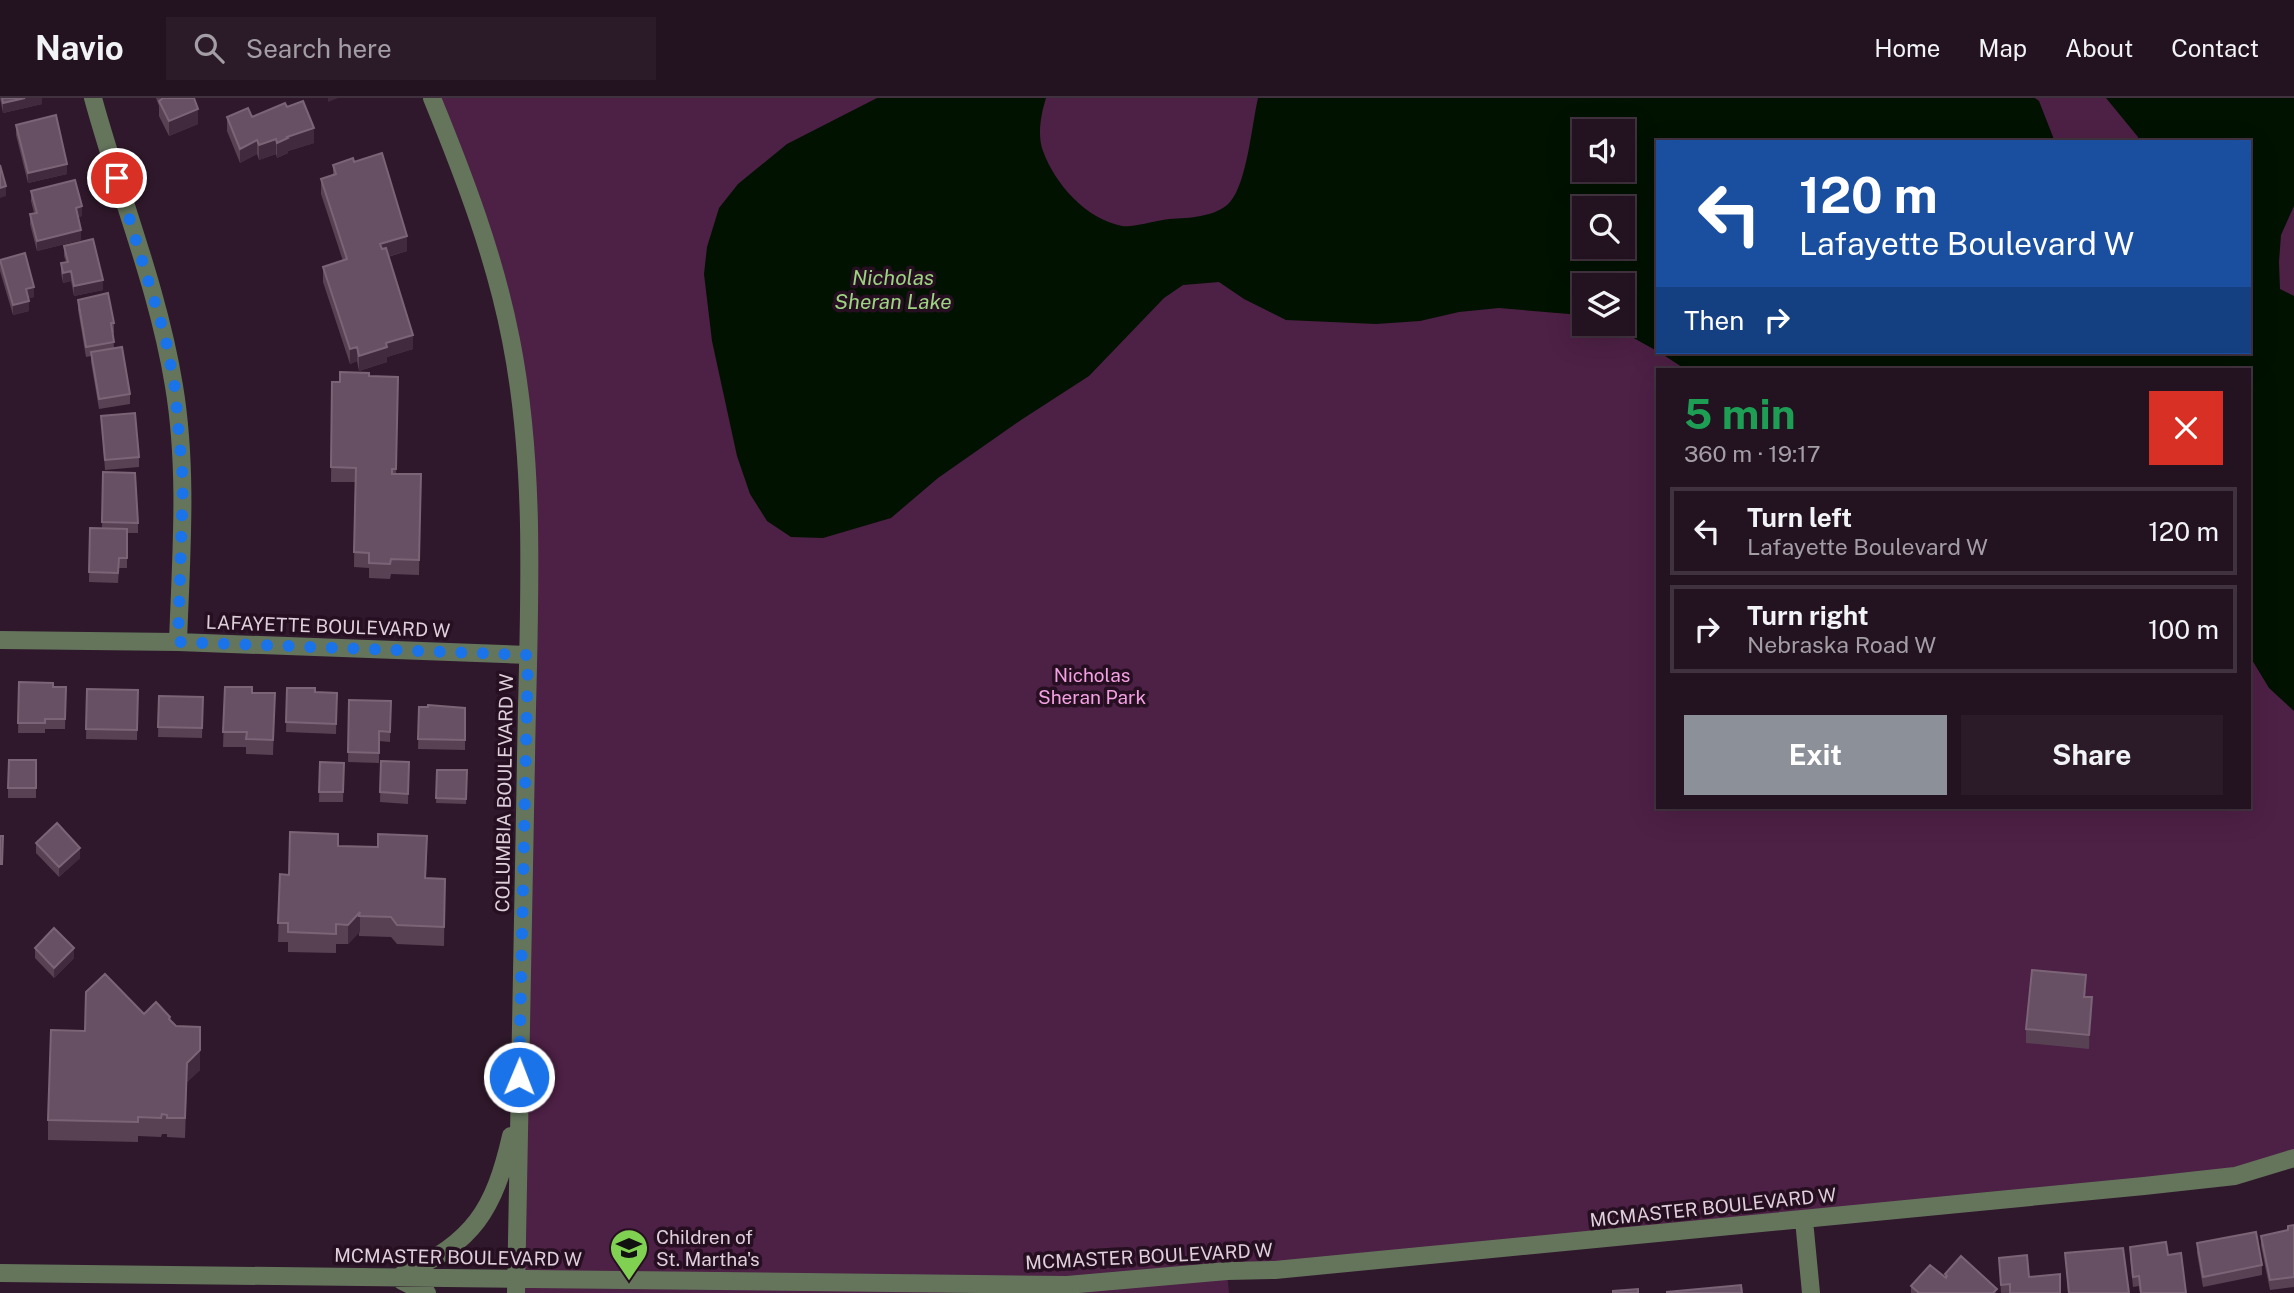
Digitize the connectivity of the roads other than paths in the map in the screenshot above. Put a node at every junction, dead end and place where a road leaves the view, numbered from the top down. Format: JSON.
{"nodes":[{"id":1,"x":93,"y":98,"type":"edge"},
{"id":2,"x":432,"y":98,"type":"edge"},
{"id":3,"x":0,"y":640,"type":"edge"},
{"id":4,"x":178,"y":642,"type":"junction"},
{"id":5,"x":528,"y":655,"type":"junction"},
{"id":6,"x":519,"y":1105,"type":"junction"},
{"id":7,"x":2294,"y":1158,"type":"edge"},
{"id":8,"x":1804,"y":1220,"type":"junction"},
{"id":9,"x":0,"y":1273,"type":"edge"},
{"id":10,"x":396,"y":1277,"type":"junction"},
{"id":11,"x":516,"y":1286,"type":"edge"},
{"id":12,"x":427,"y":1293,"type":"edge"},
{"id":13,"x":1811,"y":1293,"type":"edge"}],
"edges":[{"from":1,"to":4,"type":"street"},
{"from":2,"to":5,"type":"street","name":"COLUMBIA BOULEVARD W"},
{"from":3,"to":4,"type":"street","name":"LAFAYETTE BOULEVARD W"},
{"from":4,"to":5,"type":"street","name":"LAFAYETTE BOULEVARD W"},
{"from":5,"to":6,"type":"street","name":"COLUMBIA BOULEVARD W"},
{"from":6,"to":10,"type":"street"},
{"from":6,"to":11,"type":"street","name":"COLUMBIA BOULEVARD W"},
{"from":7,"to":8,"type":"street","name":"MCMASTER BOULEVARD W"},
{"from":8,"to":11,"type":"street","name":"MCMASTER BOULEVARD W"},
{"from":8,"to":13,"type":"street"},
{"from":9,"to":10,"type":"street","name":"MCMASTER BOULEVARD W"},
{"from":10,"to":11,"type":"street","name":"MCMASTER BOULEVARD W"},
{"from":10,"to":12,"type":"street"}]}
